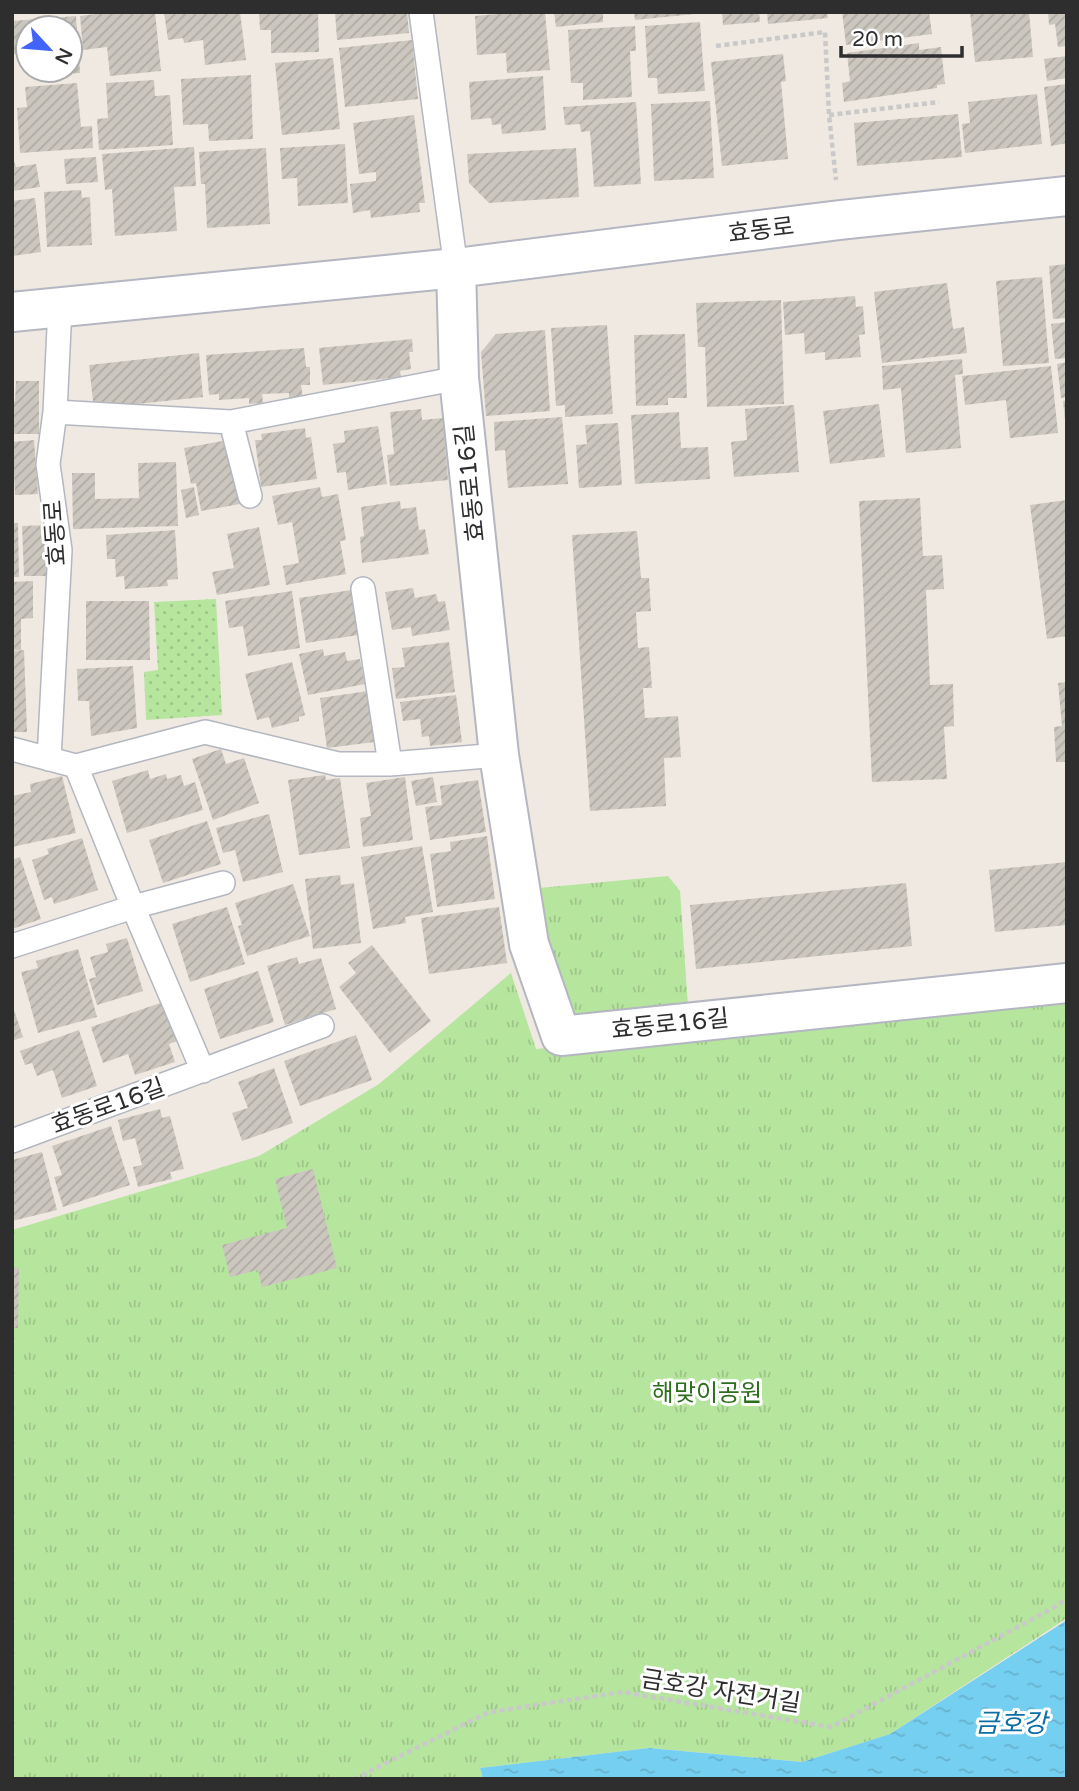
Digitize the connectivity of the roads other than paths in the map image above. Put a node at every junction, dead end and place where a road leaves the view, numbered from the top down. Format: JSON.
{"nodes":[{"id":1,"x":421,"y":12,"type":"edge"},
{"id":2,"x":1067,"y":196,"type":"edge"},
{"id":3,"x":456,"y":268,"type":"junction"},
{"id":4,"x":60,"y":307,"type":"junction"},
{"id":5,"x":12,"y":312,"type":"edge"},
{"id":6,"x":459,"y":378,"type":"junction"},
{"id":7,"x":55,"y":412,"type":"junction"},
{"id":8,"x":231,"y":422,"type":"junction"},
{"id":9,"x":250,"y":496,"type":"dead end"},
{"id":10,"x":363,"y":589,"type":"dead end"},
{"id":11,"x":12,"y":749,"type":"edge"},
{"id":12,"x":499,"y":755,"type":"junction"},
{"id":13,"x":49,"y":759,"type":"junction"},
{"id":14,"x":390,"y":764,"type":"junction"},
{"id":15,"x":76,"y":766,"type":"junction"},
{"id":16,"x":223,"y":883,"type":"dead end"},
{"id":17,"x":133,"y":907,"type":"junction"},
{"id":18,"x":12,"y":946,"type":"edge"},
{"id":19,"x":1067,"y":983,"type":"edge"},
{"id":20,"x":322,"y":1026,"type":"dead end"},
{"id":21,"x":203,"y":1071,"type":"junction"},
{"id":22,"x":12,"y":1141,"type":"edge"}],
"edges":[{"from":1,"to":3,"type":"lane"},
{"from":2,"to":3,"type":"street","name":"효동로"},
{"from":3,"to":4,"type":"street","name":"효동로"},
{"from":3,"to":6,"type":"street","name":"효동로16길"},
{"from":4,"to":5,"type":"street","name":"효동로"},
{"from":4,"to":7,"type":"lane","name":"효동로"},
{"from":6,"to":8,"type":"lane"},
{"from":6,"to":12,"type":"street","name":"효동로16길"},
{"from":7,"to":8,"type":"lane"},
{"from":7,"to":13,"type":"lane","name":"효동로"},
{"from":8,"to":9,"type":"lane"},
{"from":10,"to":14,"type":"lane"},
{"from":11,"to":13,"type":"lane"},
{"from":12,"to":14,"type":"lane"},
{"from":12,"to":19,"type":"street","name":"효동로16길"},
{"from":13,"to":15,"type":"lane"},
{"from":14,"to":15,"type":"lane"},
{"from":15,"to":17,"type":"lane"},
{"from":16,"to":17,"type":"lane"},
{"from":17,"to":18,"type":"lane"},
{"from":17,"to":21,"type":"lane"},
{"from":20,"to":21,"type":"lane","name":"효동로16길"},
{"from":21,"to":22,"type":"lane","name":"효동로16길"}]}
